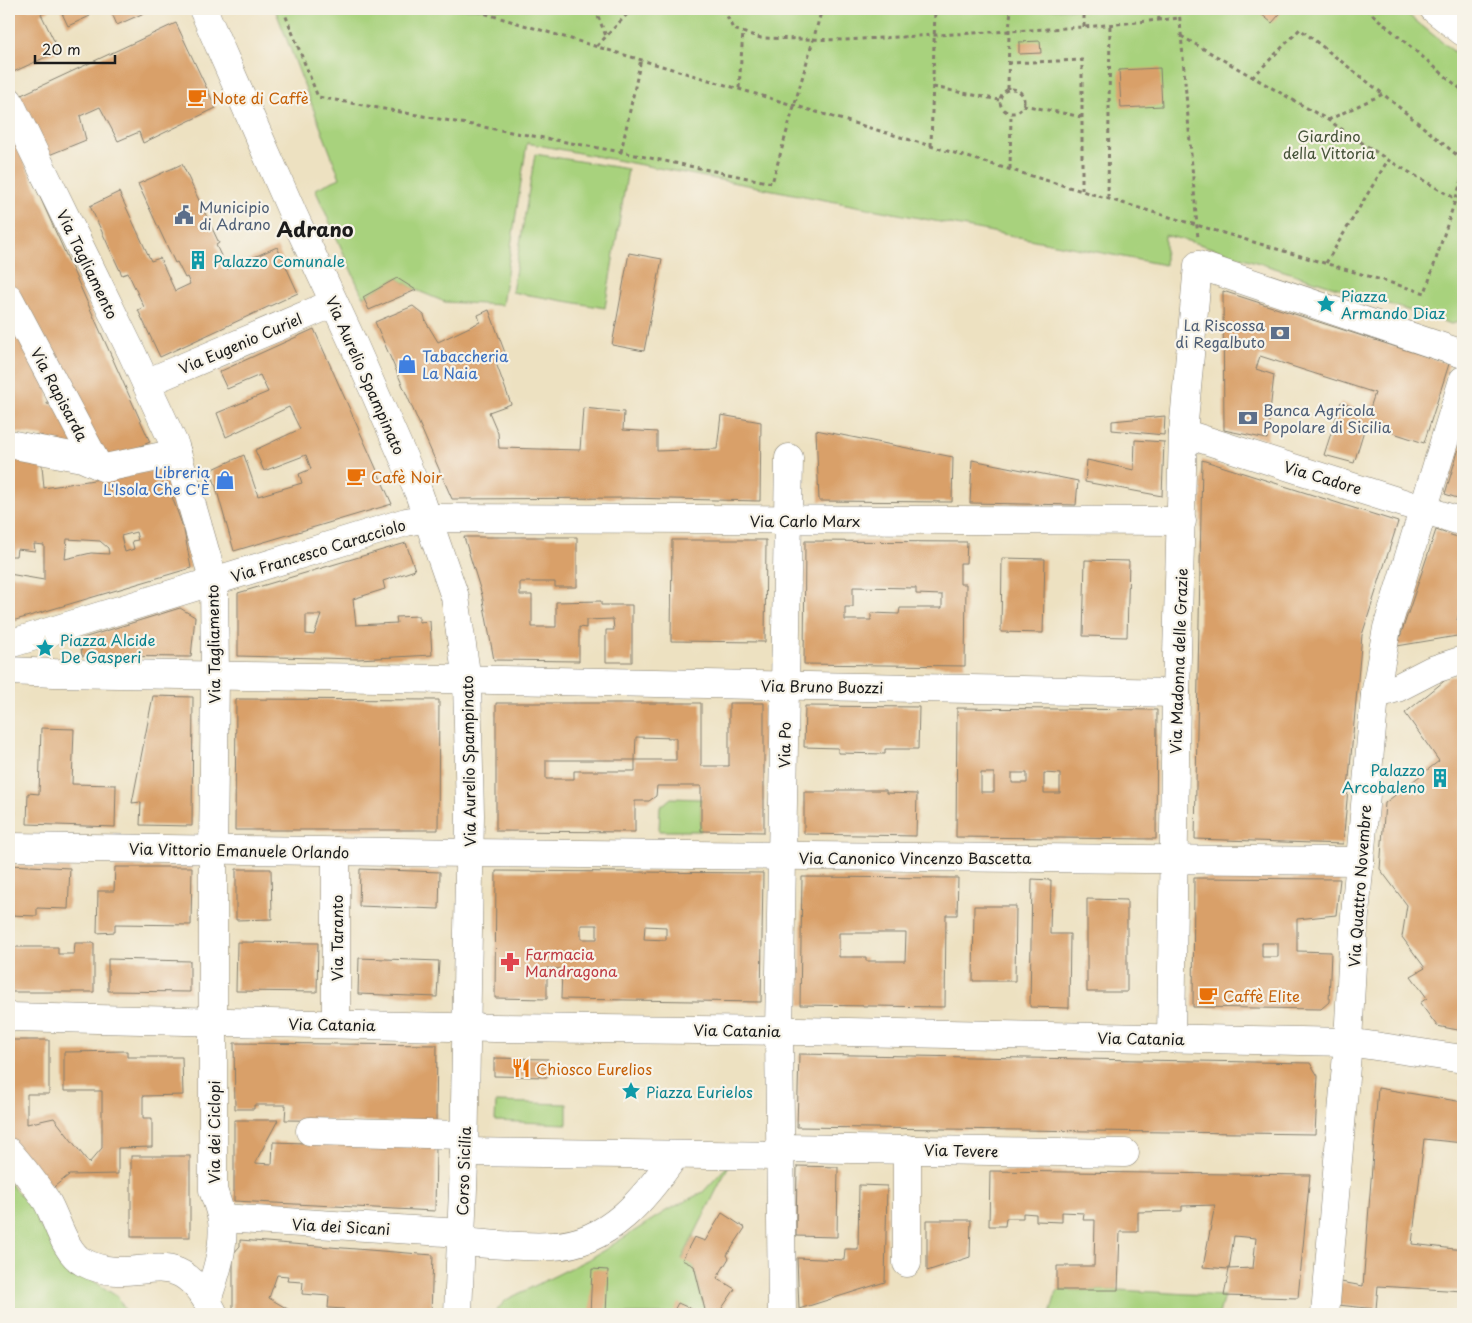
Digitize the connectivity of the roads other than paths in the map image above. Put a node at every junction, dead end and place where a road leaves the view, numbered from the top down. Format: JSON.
{"nodes":[{"id":1,"x":202,"y":9,"type":"edge"},
{"id":2,"x":1434,"y":9,"type":"edge"},
{"id":3,"x":1463,"y":32,"type":"edge"},
{"id":4,"x":9,"y":101,"type":"edge"},
{"id":5,"x":9,"y":298,"type":"edge"},
{"id":6,"x":334,"y":303,"type":"junction"},
{"id":7,"x":1463,"y":354,"type":"edge"},
{"id":8,"x":1463,"y":380,"type":"edge"},
{"id":9,"x":146,"y":383,"type":"junction"},
{"id":10,"x":1184,"y":434,"type":"junction"},
{"id":11,"x":9,"y":444,"type":"edge"},
{"id":12,"x":177,"y":453,"type":"junction"},
{"id":13,"x":788,"y":458,"type":"dead end"},
{"id":14,"x":97,"y":464,"type":"junction"},
{"id":15,"x":1423,"y":509,"type":"junction"},
{"id":16,"x":428,"y":518,"type":"junction"},
{"id":17,"x":787,"y":520,"type":"junction"},
{"id":18,"x":1182,"y":521,"type":"junction"},
{"id":19,"x":1463,"y":522,"type":"edge"},
{"id":20,"x":214,"y":582,"type":"junction"},
{"id":21,"x":58,"y":629,"type":"junction"},
{"id":22,"x":9,"y":644,"type":"edge"},
{"id":23,"x":1463,"y":660,"type":"edge"},
{"id":24,"x":9,"y":671,"type":"edge"},
{"id":25,"x":54,"y":673,"type":"junction"},
{"id":26,"x":215,"y":676,"type":"junction"},
{"id":27,"x":468,"y":680,"type":"junction"},
{"id":28,"x":785,"y":686,"type":"junction"},
{"id":29,"x":1176,"y":693,"type":"junction"},
{"id":30,"x":1375,"y":695,"type":"junction"},
{"id":31,"x":9,"y":847,"type":"edge"},
{"id":32,"x":213,"y":851,"type":"junction"},
{"id":33,"x":336,"y":852,"type":"junction"},
{"id":34,"x":470,"y":853,"type":"junction"},
{"id":35,"x":782,"y":856,"type":"junction"},
{"id":36,"x":1173,"y":859,"type":"junction"},
{"id":37,"x":1360,"y":861,"type":"junction"},
{"id":38,"x":9,"y":1017,"type":"edge"},
{"id":39,"x":213,"y":1021,"type":"junction"},
{"id":40,"x":336,"y":1024,"type":"junction"},
{"id":41,"x":465,"y":1027,"type":"junction"},
{"id":42,"x":779,"y":1031,"type":"junction"},
{"id":43,"x":1171,"y":1039,"type":"junction"},
{"id":44,"x":1348,"y":1042,"type":"junction"},
{"id":45,"x":1463,"y":1058,"type":"edge"},
{"id":46,"x":310,"y":1131,"type":"dead end"},
{"id":47,"x":464,"y":1143,"type":"junction"},
{"id":48,"x":908,"y":1149,"type":"junction"},
{"id":49,"x":9,"y":1152,"type":"edge"},
{"id":50,"x":1125,"y":1153,"type":"dead end"},
{"id":51,"x":675,"y":1154,"type":"junction"},
{"id":52,"x":785,"y":1154,"type":"junction"},
{"id":53,"x":222,"y":1218,"type":"junction"},
{"id":54,"x":461,"y":1238,"type":"junction"},
{"id":55,"x":907,"y":1263,"type":"dead end"},
{"id":56,"x":211,"y":1307,"type":"edge"},
{"id":57,"x":458,"y":1314,"type":"edge"},
{"id":58,"x":782,"y":1314,"type":"edge"},
{"id":59,"x":1325,"y":1314,"type":"edge"}],
"edges":[{"from":1,"to":6,"type":"street","name":"Via Aurelio Spampinato"},
{"from":2,"to":3,"type":"street"},
{"from":4,"to":9,"type":"street","name":"Via Tagliamento"},
{"from":5,"to":14,"type":"street","name":"Via Rapisarda"},
{"from":6,"to":9,"type":"street","name":"Via Eugenio Curiel"},
{"from":6,"to":16,"type":"street","name":"Via Aurelio Spampinato"},
{"from":7,"to":10,"type":"street","name":"Via Madonna delle Grazie"},
{"from":8,"to":15,"type":"street","name":"Via Quattro Novembre"},
{"from":9,"to":12,"type":"street","name":"Via Tagliamento"},
{"from":10,"to":15,"type":"street","name":"Via Cadore"},
{"from":10,"to":18,"type":"street","name":"Via Madonna delle Grazie"},
{"from":11,"to":14,"type":"street"},
{"from":12,"to":14,"type":"street"},
{"from":12,"to":20,"type":"street","name":"Via Tagliamento"},
{"from":13,"to":17,"type":"street","name":"Via Po"},
{"from":15,"to":19,"type":"street","name":"Via Cadore"},
{"from":15,"to":30,"type":"street","name":"Via Quattro Novembre"},
{"from":16,"to":17,"type":"street","name":"Via Carlo Marx"},
{"from":16,"to":20,"type":"street","name":"Via Francesco Caracciolo"},
{"from":16,"to":27,"type":"street","name":"Via Aurelio Spampinato"},
{"from":17,"to":18,"type":"street","name":"Via Carlo Marx"},
{"from":17,"to":28,"type":"street","name":"Via Po"},
{"from":18,"to":29,"type":"street","name":"Via Madonna delle Grazie"},
{"from":20,"to":21,"type":"street","name":"Via Francesco Caracciolo"},
{"from":20,"to":26,"type":"street","name":"Via Tagliamento"},
{"from":21,"to":22,"type":"street","name":"Via Francesco Caracciolo"},
{"from":21,"to":25,"type":"street"},
{"from":23,"to":30,"type":"street"},
{"from":24,"to":25,"type":"street","name":"Via Bruno Buozzi"},
{"from":25,"to":26,"type":"street","name":"Via Bruno Buozzi"},
{"from":26,"to":27,"type":"street","name":"Via Bruno Buozzi"},
{"from":26,"to":32,"type":"street","name":"Via Tagliamento"},
{"from":27,"to":28,"type":"street","name":"Via Bruno Buozzi"},
{"from":27,"to":34,"type":"street","name":"Via Aurelio Spampinato"},
{"from":28,"to":29,"type":"street","name":"Via Bruno Buozzi"},
{"from":28,"to":35,"type":"street","name":"Via Po"},
{"from":29,"to":36,"type":"street","name":"Via Madonna delle Grazie"},
{"from":30,"to":37,"type":"street","name":"Via Quattro Novembre"},
{"from":31,"to":32,"type":"street","name":"Via Vittorio Emanuele Orlando"},
{"from":32,"to":33,"type":"street","name":"Via Vittorio Emanuele Orlando"},
{"from":32,"to":39,"type":"street","name":"Via Tagliamento"},
{"from":33,"to":34,"type":"street","name":"Via Vittorio Emanuele Orlando"},
{"from":33,"to":40,"type":"street","name":"Via Taranto"},
{"from":34,"to":35,"type":"street","name":"Via Canonico Vincenzo Bascetta"},
{"from":34,"to":41,"type":"street","name":"Via Aurelio Spampinato"},
{"from":35,"to":36,"type":"street","name":"Via Canonico Vincenzo Bascetta"},
{"from":35,"to":42,"type":"street","name":"Via Po"},
{"from":36,"to":37,"type":"street","name":"Via Canonico Vincenzo Bascetta"},
{"from":36,"to":43,"type":"street","name":"Via Madonna delle Grazie"},
{"from":37,"to":44,"type":"street","name":"Via Quattro Novembre"},
{"from":38,"to":39,"type":"street","name":"Via Catania"},
{"from":39,"to":40,"type":"street","name":"Via Catania"},
{"from":39,"to":53,"type":"street","name":"Via dei Ciclopi"},
{"from":40,"to":41,"type":"street","name":"Via Catania"},
{"from":41,"to":42,"type":"street","name":"Via Catania"},
{"from":41,"to":47,"type":"street","name":"Corso Sicilia"},
{"from":42,"to":43,"type":"street","name":"Via Catania"},
{"from":42,"to":52,"type":"street","name":"Via Po"},
{"from":43,"to":44,"type":"street","name":"Via Catania"},
{"from":44,"to":45,"type":"street","name":"Via Catania"},
{"from":44,"to":59,"type":"street","name":"Via Quattro Novembre"},
{"from":46,"to":47,"type":"street","name":"Via Tevere"},
{"from":47,"to":51,"type":"street","name":"Via Tevere"},
{"from":47,"to":54,"type":"street","name":"Corso Sicilia"},
{"from":48,"to":50,"type":"street","name":"Via Tevere"},
{"from":48,"to":52,"type":"street","name":"Via Tevere"},
{"from":48,"to":55,"type":"street"},
{"from":49,"to":56,"type":"street"},
{"from":51,"to":52,"type":"street","name":"Via Tevere"},
{"from":51,"to":54,"type":"street","name":"Via dei Sicani"},
{"from":52,"to":58,"type":"street","name":"Via Po"},
{"from":53,"to":54,"type":"street","name":"Via dei Sicani"},
{"from":53,"to":56,"type":"street","name":"Via dei Ciclopi"},
{"from":54,"to":57,"type":"street","name":"Corso Sicilia"}]}
